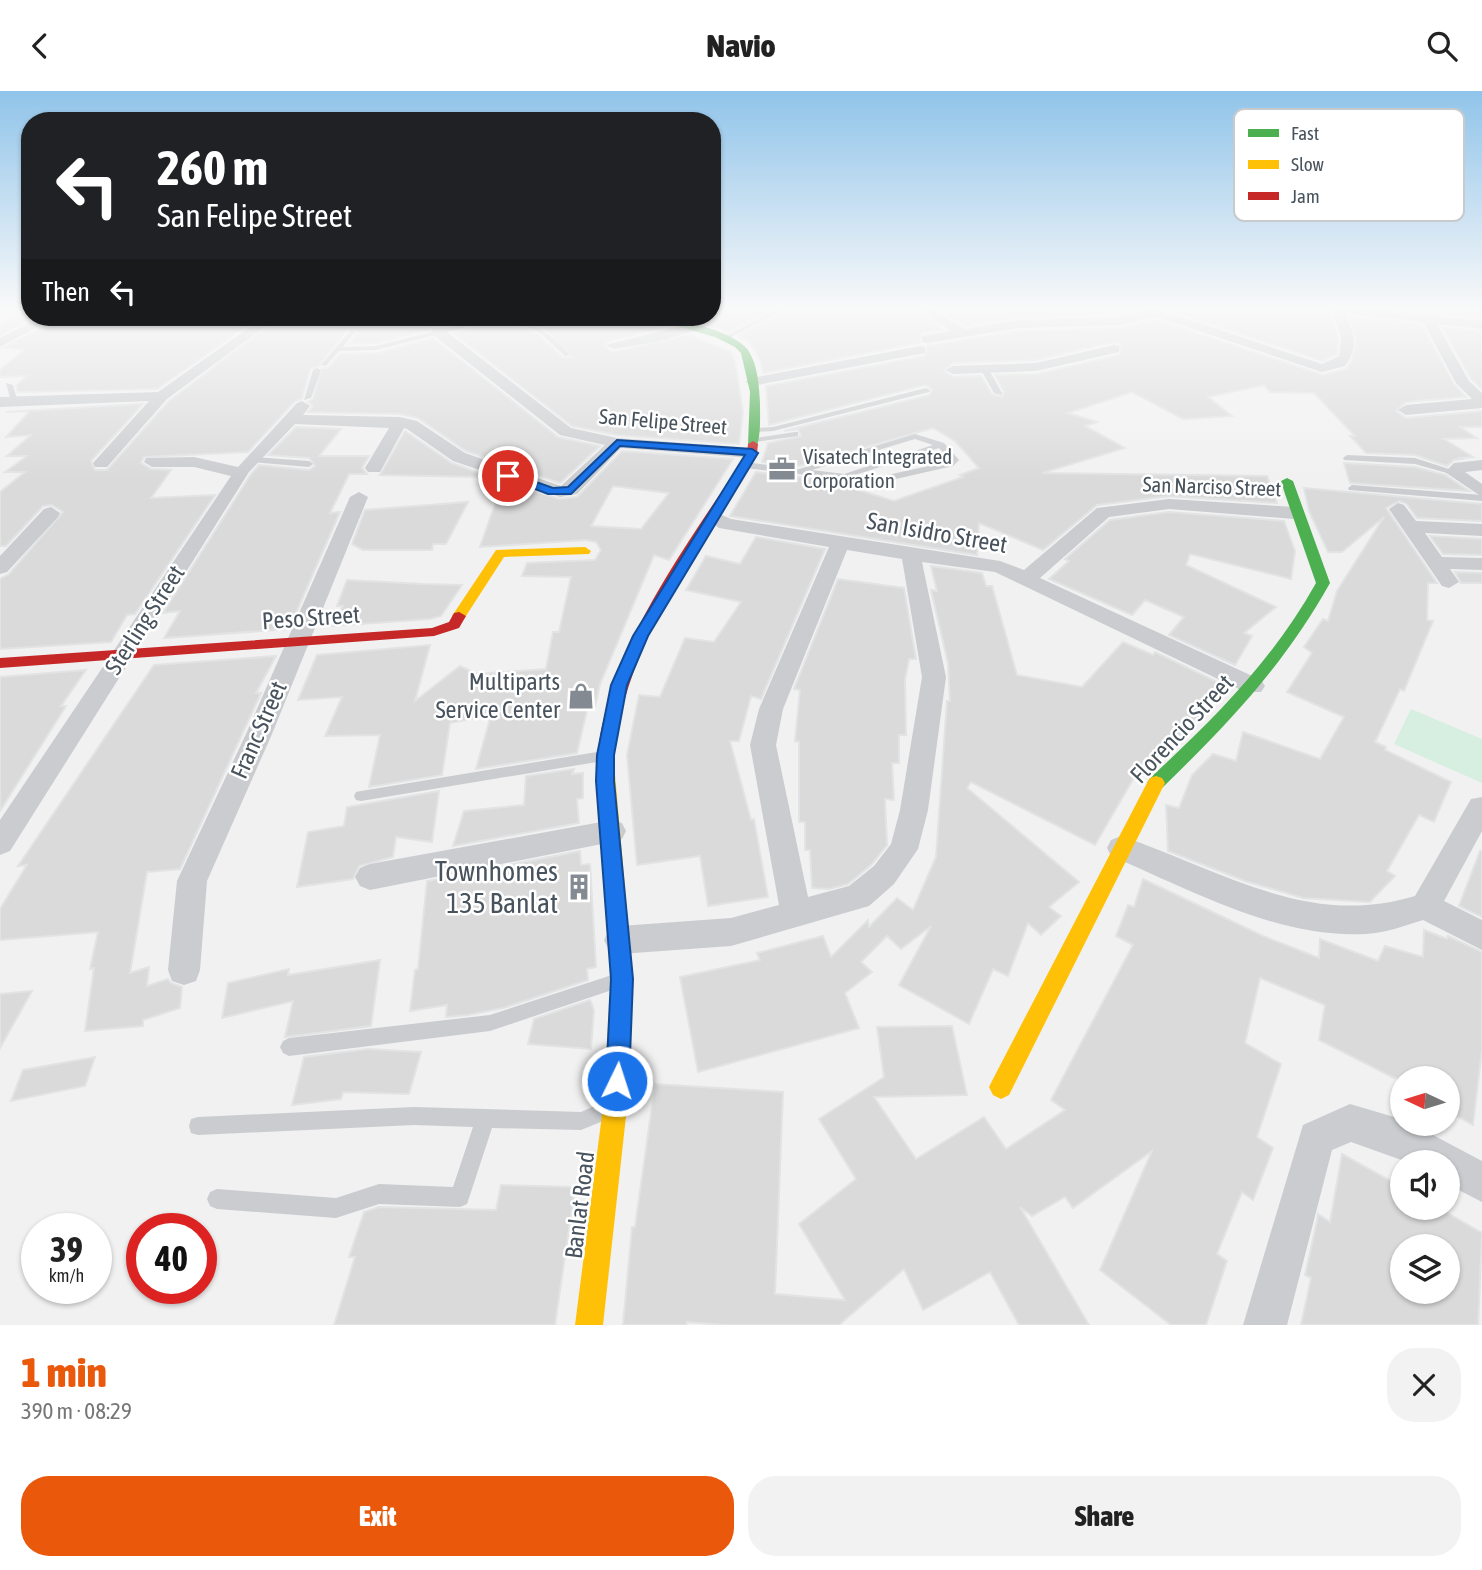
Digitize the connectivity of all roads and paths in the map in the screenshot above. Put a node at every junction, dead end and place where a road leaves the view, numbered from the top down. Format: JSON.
{"nodes":[{"id":1,"x":206,"y":365,"type":"edge"},
{"id":2,"x":324,"y":365,"type":"edge"},
{"id":3,"x":480,"y":365,"type":"edge"},
{"id":4,"x":748,"y":365,"type":"edge"},
{"id":5,"x":833,"y":365,"type":"edge"},
{"id":6,"x":1050,"y":365,"type":"edge"},
{"id":7,"x":1306,"y":365,"type":"edge"},
{"id":8,"x":1337,"y":365,"type":"edge"},
{"id":9,"x":1453,"y":365,"type":"edge"},
{"id":10,"x":953,"y":370,"type":"dead end"},
{"id":11,"x":985,"y":370,"type":"junction"},
{"id":12,"x":752,"y":382,"type":"junction"},
{"id":13,"x":9,"y":385,"type":"dead end"},
{"id":14,"x":926,"y":390,"type":"dead end"},
{"id":15,"x":998,"y":393,"type":"dead end"},
{"id":16,"x":162,"y":396,"type":"junction"},
{"id":17,"x":306,"y":401,"type":"joint"},
{"id":18,"x":8,"y":402,"type":"edge"},
{"id":19,"x":1482,"y":402,"type":"edge"},
{"id":20,"x":1406,"y":410,"type":"dead end"},
{"id":21,"x":293,"y":419,"type":"junction"},
{"id":22,"x":400,"y":422,"type":"junction"},
{"id":23,"x":795,"y":434,"type":"dead end"},
{"id":24,"x":617,"y":443,"type":"junction"},
{"id":25,"x":941,"y":445,"type":"junction"},
{"id":26,"x":752,"y":447,"type":"junction"},
{"id":27,"x":1347,"y":457,"type":"dead end"},
{"id":28,"x":152,"y":462,"type":"dead end"},
{"id":29,"x":101,"y":463,"type":"dead end"},
{"id":30,"x":309,"y":464,"type":"dead end"},
{"id":31,"x":1482,"y":465,"type":"edge"},
{"id":32,"x":247,"y":467,"type":"junction"},
{"id":33,"x":374,"y":468,"type":"dead end"},
{"id":34,"x":800,"y":471,"type":"junction"},
{"id":35,"x":1454,"y":472,"type":"junction"},
{"id":36,"x":847,"y":474,"type":"junction"},
{"id":37,"x":1287,"y":481,"type":"dead end"},
{"id":38,"x":1352,"y":488,"type":"dead end"},
{"id":39,"x":1482,"y":495,"type":"edge"},
{"id":40,"x":359,"y":497,"type":"dead end"},
{"id":41,"x":1398,"y":509,"type":"dead end"},
{"id":42,"x":51,"y":513,"type":"dead end"},
{"id":43,"x":1294,"y":513,"type":"junction"},
{"id":44,"x":715,"y":519,"type":"junction"},
{"id":45,"x":1412,"y":527,"type":"junction"},
{"id":46,"x":1482,"y":530,"type":"edge"},
{"id":47,"x":841,"y":543,"type":"junction"},
{"id":48,"x":585,"y":551,"type":"dead end"},
{"id":49,"x":911,"y":555,"type":"junction"},
{"id":50,"x":1438,"y":562,"type":"junction"},
{"id":51,"x":1482,"y":564,"type":"edge"},
{"id":52,"x":0,"y":568,"type":"edge"},
{"id":53,"x":1027,"y":578,"type":"junction"},
{"id":54,"x":1448,"y":582,"type":"dead end"},
{"id":55,"x":298,"y":642,"type":"junction"},
{"id":56,"x":123,"y":654,"type":"junction"},
{"id":57,"x":0,"y":663,"type":"edge"},
{"id":58,"x":1253,"y":686,"type":"junction"},
{"id":59,"x":605,"y":755,"type":"junction"},
{"id":60,"x":361,"y":796,"type":"dead end"},
{"id":61,"x":1481,"y":807,"type":"edge"},
{"id":62,"x":612,"y":831,"type":"junction"},
{"id":63,"x":0,"y":843,"type":"edge"},
{"id":64,"x":1121,"y":848,"type":"junction"},
{"id":65,"x":370,"y":877,"type":"dead end"},
{"id":66,"x":1425,"y":906,"type":"junction"},
{"id":67,"x":796,"y":915,"type":"junction"},
{"id":68,"x":1482,"y":936,"type":"edge"},
{"id":69,"x":620,"y":940,"type":"junction"},
{"id":70,"x":184,"y":969,"type":"dead end"},
{"id":71,"x":622,"y":979,"type":"junction"},
{"id":72,"x":289,"y":1047,"type":"dead end"},
{"id":73,"x":1002,"y":1087,"type":"dead end"},
{"id":74,"x":615,"y":1107,"type":"junction"},
{"id":75,"x":485,"y":1119,"type":"junction"},
{"id":76,"x":198,"y":1126,"type":"dead end"},
{"id":77,"x":1423,"y":1150,"type":"edge"},
{"id":78,"x":1460,"y":1170,"type":"edge"},
{"id":79,"x":1482,"y":1182,"type":"edge"},
{"id":80,"x":217,"y":1199,"type":"dead end"},
{"id":81,"x":589,"y":1325,"type":"edge"},
{"id":82,"x":1265,"y":1325,"type":"edge"}],
"edges":[{"from":1,"to":16,"type":"street"},
{"from":2,"to":17,"type":"lane"},
{"from":3,"to":24,"type":"street","name":"San Felipe Street"},
{"from":4,"to":12,"type":"street"},
{"from":5,"to":12,"type":"street"},
{"from":6,"to":11,"type":"street"},
{"from":7,"to":8,"type":"street"},
{"from":9,"to":19,"type":"street"},
{"from":10,"to":11,"type":"street"},
{"from":11,"to":15,"type":"lane"},
{"from":12,"to":26,"type":"street"},
{"from":13,"to":18,"type":"lane"},
{"from":14,"to":26,"type":"lane"},
{"from":16,"to":18,"type":"street"},
{"from":16,"to":29,"type":"street"},
{"from":17,"to":21,"type":"street","name":"Sterling Street"},
{"from":19,"to":20,"type":"street"},
{"from":21,"to":22,"type":"street"},
{"from":21,"to":32,"type":"street","name":"Sterling Street"},
{"from":22,"to":24,"type":"street"},
{"from":22,"to":33,"type":"street"},
{"from":23,"to":26,"type":"lane"},
{"from":24,"to":26,"type":"street","name":"San Felipe Street"},
{"from":25,"to":34,"type":"lane"},
{"from":25,"to":36,"type":"lane"},
{"from":25,"to":36,"type":"lane"},
{"from":26,"to":34,"type":"lane"},
{"from":26,"to":44,"type":"street","name":"Banlat Road"},
{"from":27,"to":35,"type":"lane"},
{"from":28,"to":32,"type":"street"},
{"from":30,"to":32,"type":"lane"},
{"from":31,"to":35,"type":"street"},
{"from":32,"to":56,"type":"street","name":"Sterling Street"},
{"from":34,"to":36,"type":"lane"},
{"from":35,"to":39,"type":"street"},
{"from":37,"to":43,"type":"street","name":"Florencio Street"},
{"from":38,"to":39,"type":"lane"},
{"from":40,"to":55,"type":"street","name":"Franc Street"},
{"from":41,"to":45,"type":"street"},
{"from":42,"to":52,"type":"street"},
{"from":43,"to":53,"type":"street","name":"San Narciso Street"},
{"from":43,"to":58,"type":"street","name":"Florencio Street"},
{"from":44,"to":47,"type":"street","name":"San Isidro Street"},
{"from":44,"to":59,"type":"street","name":"Banlat Road"},
{"from":45,"to":46,"type":"street"},
{"from":45,"to":50,"type":"street"},
{"from":47,"to":49,"type":"street","name":"San Isidro Street"},
{"from":47,"to":67,"type":"street"},
{"from":48,"to":55,"type":"street","name":"Peso Street"},
{"from":49,"to":53,"type":"street","name":"San Isidro Street"},
{"from":49,"to":67,"type":"street"},
{"from":50,"to":51,"type":"street"},
{"from":50,"to":54,"type":"street"},
{"from":53,"to":58,"type":"street","name":"San Isidro Street"},
{"from":55,"to":56,"type":"street","name":"Peso Street"},
{"from":55,"to":70,"type":"street","name":"Franc Street"},
{"from":56,"to":57,"type":"street","name":"Peso Street"},
{"from":56,"to":63,"type":"street","name":"Sterling Street"},
{"from":58,"to":64,"type":"street","name":"Florencio Street"},
{"from":59,"to":60,"type":"lane"},
{"from":59,"to":62,"type":"street","name":"Banlat Road"},
{"from":61,"to":66,"type":"street"},
{"from":62,"to":65,"type":"street"},
{"from":62,"to":69,"type":"street","name":"Banlat Road"},
{"from":64,"to":66,"type":"street"},
{"from":64,"to":73,"type":"street","name":"Florencio Street"},
{"from":66,"to":68,"type":"street"},
{"from":67,"to":69,"type":"street"},
{"from":69,"to":71,"type":"street","name":"Banlat Road"},
{"from":71,"to":72,"type":"lane"},
{"from":71,"to":74,"type":"street","name":"Banlat Road"},
{"from":74,"to":75,"type":"lane"},
{"from":74,"to":81,"type":"street","name":"Banlat Road"},
{"from":75,"to":76,"type":"lane"},
{"from":75,"to":80,"type":"lane"},
{"from":77,"to":82,"type":"street"},
{"from":78,"to":79,"type":"street"}]}
